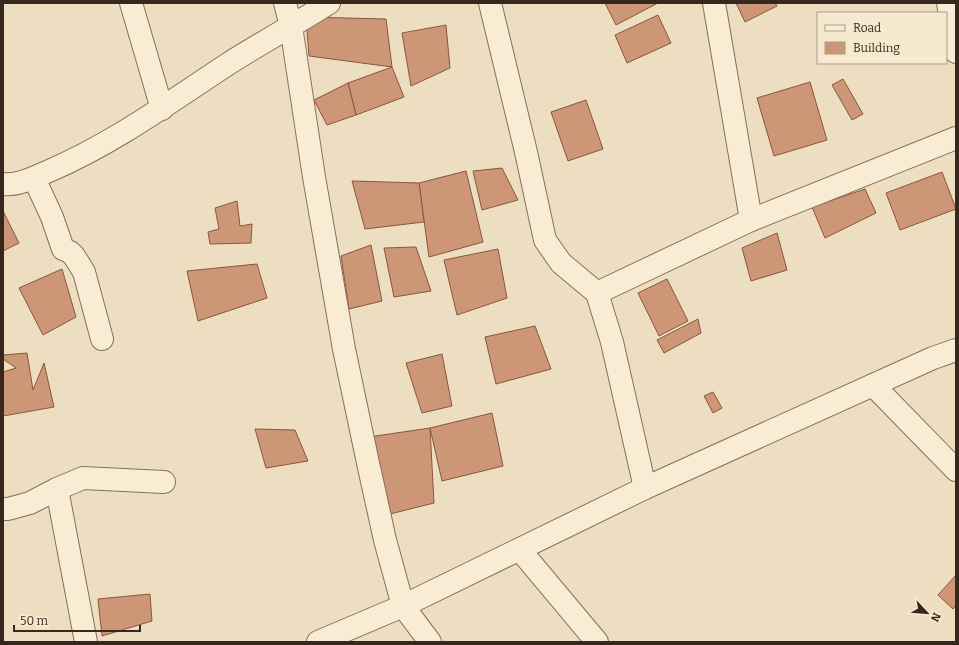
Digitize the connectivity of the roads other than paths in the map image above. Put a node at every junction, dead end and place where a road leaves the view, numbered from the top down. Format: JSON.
{"nodes":[{"id":1,"x":131,"y":3,"type":"edge"},
{"id":2,"x":285,"y":3,"type":"edge"},
{"id":3,"x":329,"y":3,"type":"edge"},
{"id":4,"x":490,"y":3,"type":"edge"},
{"id":5,"x":714,"y":3,"type":"edge"},
{"id":6,"x":948,"y":3,"type":"edge"},
{"id":7,"x":291,"y":26,"type":"junction"},
{"id":8,"x":956,"y":52,"type":"edge"},
{"id":9,"x":162,"y":109,"type":"junction"},
{"id":10,"x":956,"y":138,"type":"edge"},
{"id":11,"x":34,"y":178,"type":"junction"},
{"id":12,"x":3,"y":184,"type":"edge"},
{"id":13,"x":752,"y":220,"type":"junction"},
{"id":14,"x":597,"y":292,"type":"junction"},
{"id":15,"x":102,"y":339,"type":"dead end"},
{"id":16,"x":956,"y":350,"type":"edge"},
{"id":17,"x":873,"y":385,"type":"junction"},
{"id":18,"x":956,"y":470,"type":"edge"},
{"id":19,"x":164,"y":482,"type":"dead end"},
{"id":20,"x":645,"y":488,"type":"junction"},
{"id":21,"x":57,"y":489,"type":"junction"},
{"id":22,"x":3,"y":509,"type":"edge"},
{"id":23,"x":520,"y":550,"type":"junction"},
{"id":24,"x":403,"y":606,"type":"junction"},
{"id":25,"x":86,"y":642,"type":"edge"},
{"id":26,"x":318,"y":642,"type":"edge"},
{"id":27,"x":430,"y":642,"type":"edge"},
{"id":28,"x":597,"y":642,"type":"edge"}],
"edges":[{"from":1,"to":9,"type":"street"},
{"from":2,"to":7,"type":"street"},
{"from":3,"to":7,"type":"street"},
{"from":4,"to":14,"type":"street"},
{"from":5,"to":13,"type":"street"},
{"from":6,"to":8,"type":"street"},
{"from":7,"to":9,"type":"street"},
{"from":7,"to":24,"type":"street"},
{"from":9,"to":11,"type":"street"},
{"from":10,"to":13,"type":"street"},
{"from":11,"to":12,"type":"street"},
{"from":11,"to":15,"type":"street"},
{"from":13,"to":14,"type":"street"},
{"from":14,"to":20,"type":"street"},
{"from":16,"to":17,"type":"street"},
{"from":17,"to":18,"type":"street"},
{"from":17,"to":20,"type":"street"},
{"from":19,"to":21,"type":"street"},
{"from":20,"to":23,"type":"street"},
{"from":21,"to":22,"type":"street"},
{"from":21,"to":25,"type":"street"},
{"from":23,"to":24,"type":"street"},
{"from":23,"to":28,"type":"street"},
{"from":24,"to":26,"type":"street"},
{"from":24,"to":27,"type":"street"}]}
